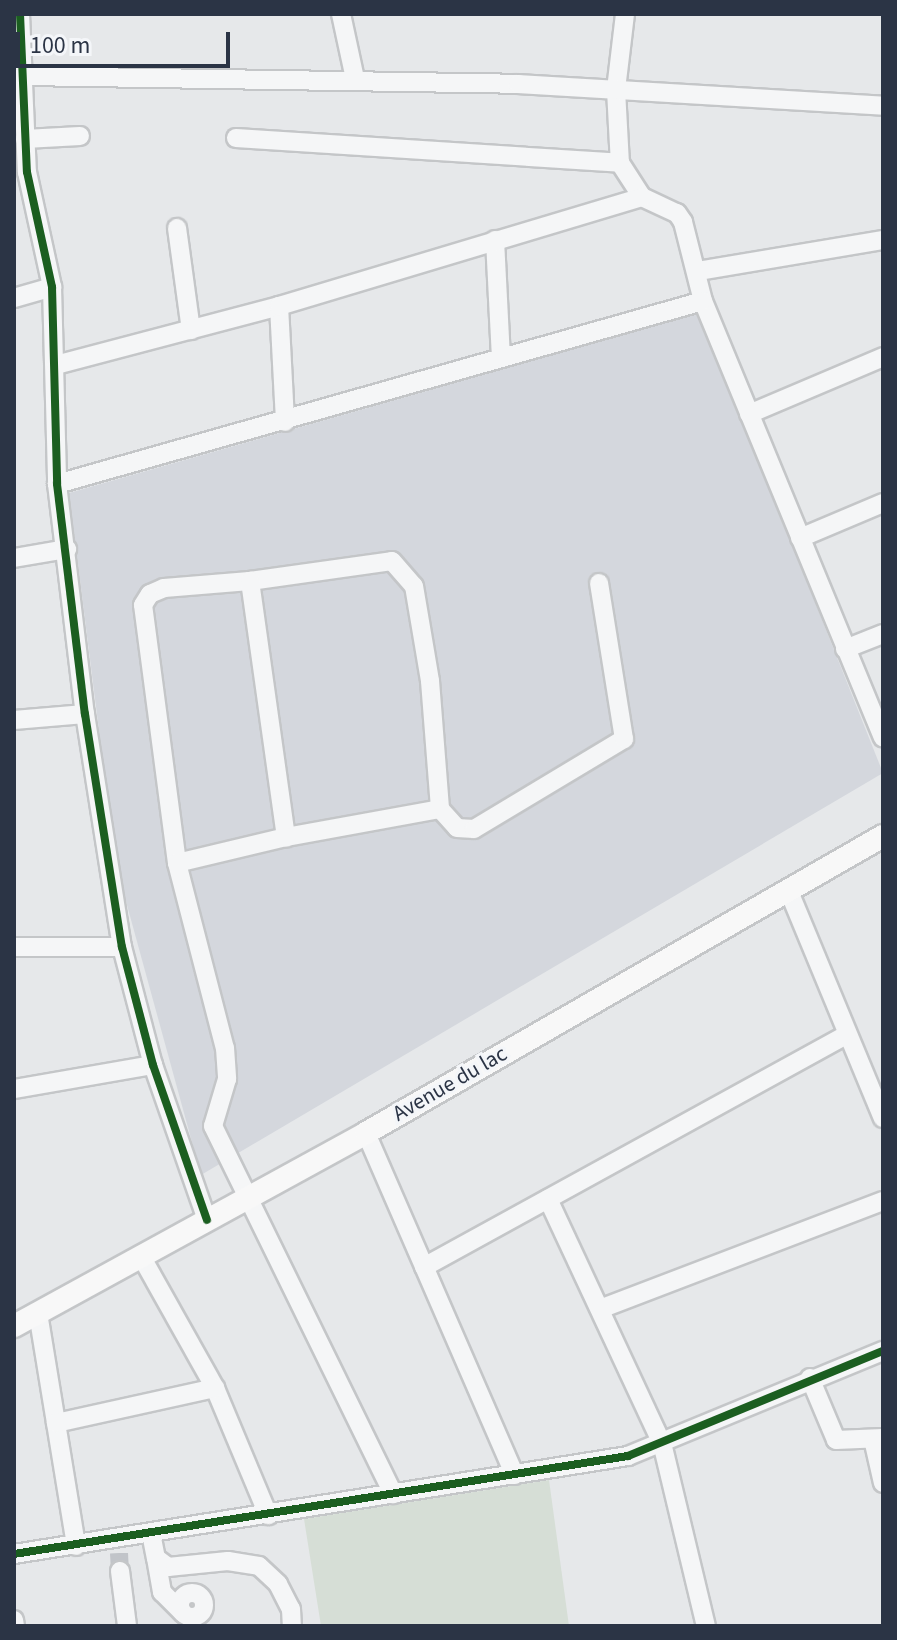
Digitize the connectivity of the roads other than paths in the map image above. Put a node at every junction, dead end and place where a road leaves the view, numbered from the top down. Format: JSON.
{"nodes":[{"id":1,"x":20,"y":14,"type":"edge"},
{"id":2,"x":341,"y":14,"type":"edge"},
{"id":3,"x":625,"y":14,"type":"edge"},
{"id":4,"x":19,"y":66,"type":"edge"},
{"id":5,"x":355,"y":79,"type":"junction"},
{"id":6,"x":616,"y":90,"type":"junction"},
{"id":7,"x":883,"y":106,"type":"edge"},
{"id":8,"x":80,"y":136,"type":"dead end"},
{"id":9,"x":236,"y":138,"type":"dead end"},
{"id":10,"x":25,"y":139,"type":"junction"},
{"id":11,"x":620,"y":163,"type":"junction"},
{"id":12,"x":20,"y":173,"type":"edge"},
{"id":13,"x":642,"y":197,"type":"junction"},
{"id":14,"x":177,"y":228,"type":"dead end"},
{"id":15,"x":495,"y":240,"type":"junction"},
{"id":16,"x":883,"y":240,"type":"edge"},
{"id":17,"x":698,"y":271,"type":"junction"},
{"id":18,"x":52,"y":287,"type":"junction"},
{"id":19,"x":14,"y":298,"type":"edge"},
{"id":20,"x":703,"y":301,"type":"junction"},
{"id":21,"x":279,"y":306,"type":"junction"},
{"id":22,"x":191,"y":330,"type":"junction"},
{"id":23,"x":883,"y":357,"type":"edge"},
{"id":24,"x":501,"y":358,"type":"junction"},
{"id":25,"x":56,"y":365,"type":"junction"},
{"id":26,"x":749,"y":414,"type":"junction"},
{"id":27,"x":285,"y":422,"type":"junction"},
{"id":28,"x":57,"y":484,"type":"junction"},
{"id":29,"x":883,"y":503,"type":"edge"},
{"id":30,"x":800,"y":538,"type":"junction"},
{"id":31,"x":67,"y":549,"type":"junction"},
{"id":32,"x":14,"y":558,"type":"edge"},
{"id":33,"x":250,"y":581,"type":"junction"},
{"id":34,"x":599,"y":583,"type":"dead end"},
{"id":35,"x":883,"y":634,"type":"edge"},
{"id":36,"x":845,"y":649,"type":"junction"},
{"id":37,"x":85,"y":714,"type":"junction"},
{"id":38,"x":14,"y":720,"type":"edge"},
{"id":39,"x":883,"y":737,"type":"edge"},
{"id":40,"x":440,"y":809,"type":"junction"},
{"id":41,"x":883,"y":836,"type":"edge"},
{"id":42,"x":286,"y":837,"type":"junction"},
{"id":43,"x":177,"y":863,"type":"junction"},
{"id":44,"x":788,"y":889,"type":"junction"},
{"id":45,"x":14,"y":947,"type":"edge"},
{"id":46,"x":122,"y":947,"type":"junction"},
{"id":47,"x":846,"y":1035,"type":"junction"},
{"id":48,"x":153,"y":1065,"type":"junction"},
{"id":49,"x":14,"y":1089,"type":"edge"},
{"id":50,"x":883,"y":1118,"type":"edge"},
{"id":51,"x":366,"y":1133,"type":"junction"},
{"id":52,"x":250,"y":1196,"type":"junction"},
{"id":53,"x":548,"y":1199,"type":"junction"},
{"id":54,"x":883,"y":1201,"type":"edge"},
{"id":55,"x":207,"y":1220,"type":"junction"},
{"id":56,"x":141,"y":1256,"type":"junction"},
{"id":57,"x":424,"y":1267,"type":"junction"},
{"id":58,"x":600,"y":1309,"type":"junction"},
{"id":59,"x":38,"y":1313,"type":"junction"},
{"id":60,"x":14,"y":1326,"type":"edge"},
{"id":61,"x":883,"y":1351,"type":"edge"},
{"id":62,"x":810,"y":1378,"type":"junction"},
{"id":63,"x":215,"y":1388,"type":"junction"},
{"id":64,"x":56,"y":1423,"type":"junction"},
{"id":65,"x":878,"y":1438,"type":"edge"},
{"id":66,"x":662,"y":1443,"type":"junction"},
{"id":67,"x":515,"y":1475,"type":"junction"},
{"id":68,"x":883,"y":1483,"type":"edge"},
{"id":69,"x":393,"y":1494,"type":"junction"},
{"id":70,"x":268,"y":1515,"type":"junction"},
{"id":71,"x":151,"y":1533,"type":"junction"},
{"id":72,"x":76,"y":1546,"type":"junction"},
{"id":73,"x":14,"y":1554,"type":"edge"},
{"id":74,"x":118,"y":1554,"type":"junction"},
{"id":75,"x":162,"y":1562,"type":"junction"},
{"id":76,"x":123,"y":1599,"type":"junction"},
{"id":77,"x":127,"y":1626,"type":"edge"},
{"id":78,"x":140,"y":1626,"type":"edge"},
{"id":79,"x":292,"y":1626,"type":"edge"},
{"id":80,"x":706,"y":1626,"type":"edge"}],
"edges":[{"from":1,"to":4,"type":"street"},
{"from":2,"to":5,"type":"street"},
{"from":3,"to":6,"type":"street"},
{"from":4,"to":5,"type":"street"},
{"from":4,"to":10,"type":"street"},
{"from":5,"to":6,"type":"street"},
{"from":6,"to":7,"type":"street"},
{"from":6,"to":11,"type":"street"},
{"from":8,"to":10,"type":"street"},
{"from":9,"to":11,"type":"street"},
{"from":10,"to":12,"type":"street"},
{"from":11,"to":13,"type":"street"},
{"from":12,"to":18,"type":"street"},
{"from":13,"to":15,"type":"street"},
{"from":13,"to":17,"type":"street"},
{"from":14,"to":22,"type":"street"},
{"from":15,"to":21,"type":"street"},
{"from":15,"to":24,"type":"street"},
{"from":16,"to":17,"type":"street"},
{"from":17,"to":20,"type":"street"},
{"from":18,"to":19,"type":"street"},
{"from":18,"to":25,"type":"street"},
{"from":20,"to":24,"type":"street"},
{"from":20,"to":26,"type":"street"},
{"from":21,"to":22,"type":"street"},
{"from":21,"to":27,"type":"street"},
{"from":22,"to":25,"type":"street"},
{"from":23,"to":26,"type":"street"},
{"from":24,"to":27,"type":"street"},
{"from":25,"to":28,"type":"street"},
{"from":26,"to":30,"type":"street"},
{"from":27,"to":28,"type":"street"},
{"from":28,"to":31,"type":"street"},
{"from":29,"to":30,"type":"street"},
{"from":30,"to":36,"type":"street"},
{"from":31,"to":32,"type":"street"},
{"from":31,"to":37,"type":"street"},
{"from":33,"to":40,"type":"street"},
{"from":33,"to":42,"type":"street"},
{"from":33,"to":43,"type":"street"},
{"from":34,"to":40,"type":"street"},
{"from":35,"to":36,"type":"street"},
{"from":36,"to":39,"type":"street"},
{"from":37,"to":38,"type":"street"},
{"from":37,"to":46,"type":"street"},
{"from":40,"to":42,"type":"street"},
{"from":41,"to":44,"type":"main road","name":"Avenue du lac"},
{"from":42,"to":43,"type":"street"},
{"from":43,"to":52,"type":"street"},
{"from":44,"to":47,"type":"street"},
{"from":44,"to":51,"type":"main road","name":"Avenue du lac"},
{"from":45,"to":46,"type":"street"},
{"from":46,"to":48,"type":"street"},
{"from":47,"to":50,"type":"street"},
{"from":47,"to":53,"type":"street"},
{"from":48,"to":49,"type":"street"},
{"from":48,"to":55,"type":"street"},
{"from":51,"to":52,"type":"main road","name":"Avenue du lac"},
{"from":51,"to":57,"type":"street"},
{"from":52,"to":55,"type":"main road","name":"Avenue du lac"},
{"from":52,"to":69,"type":"street"},
{"from":53,"to":57,"type":"street"},
{"from":53,"to":58,"type":"street"},
{"from":54,"to":58,"type":"street"},
{"from":55,"to":56,"type":"main road","name":"Avenue du lac"},
{"from":56,"to":59,"type":"main road","name":"Avenue du lac"},
{"from":56,"to":63,"type":"street"},
{"from":57,"to":67,"type":"street"},
{"from":58,"to":66,"type":"street"},
{"from":59,"to":60,"type":"main road","name":"Avenue du lac"},
{"from":59,"to":64,"type":"street"},
{"from":61,"to":62,"type":"street"},
{"from":62,"to":65,"type":"street"},
{"from":62,"to":66,"type":"street"},
{"from":63,"to":64,"type":"street"},
{"from":63,"to":70,"type":"street"},
{"from":64,"to":72,"type":"street"},
{"from":65,"to":68,"type":"street"},
{"from":66,"to":67,"type":"street"},
{"from":66,"to":80,"type":"street"},
{"from":67,"to":69,"type":"street"},
{"from":69,"to":70,"type":"street"},
{"from":70,"to":71,"type":"street"},
{"from":71,"to":74,"type":"street"},
{"from":71,"to":75,"type":"street"},
{"from":72,"to":73,"type":"street"},
{"from":72,"to":74,"type":"street"},
{"from":74,"to":76,"type":"street"},
{"from":75,"to":75,"type":"street"},
{"from":75,"to":79,"type":"street"},
{"from":76,"to":77,"type":"street"},
{"from":76,"to":78,"type":"street"}]}
